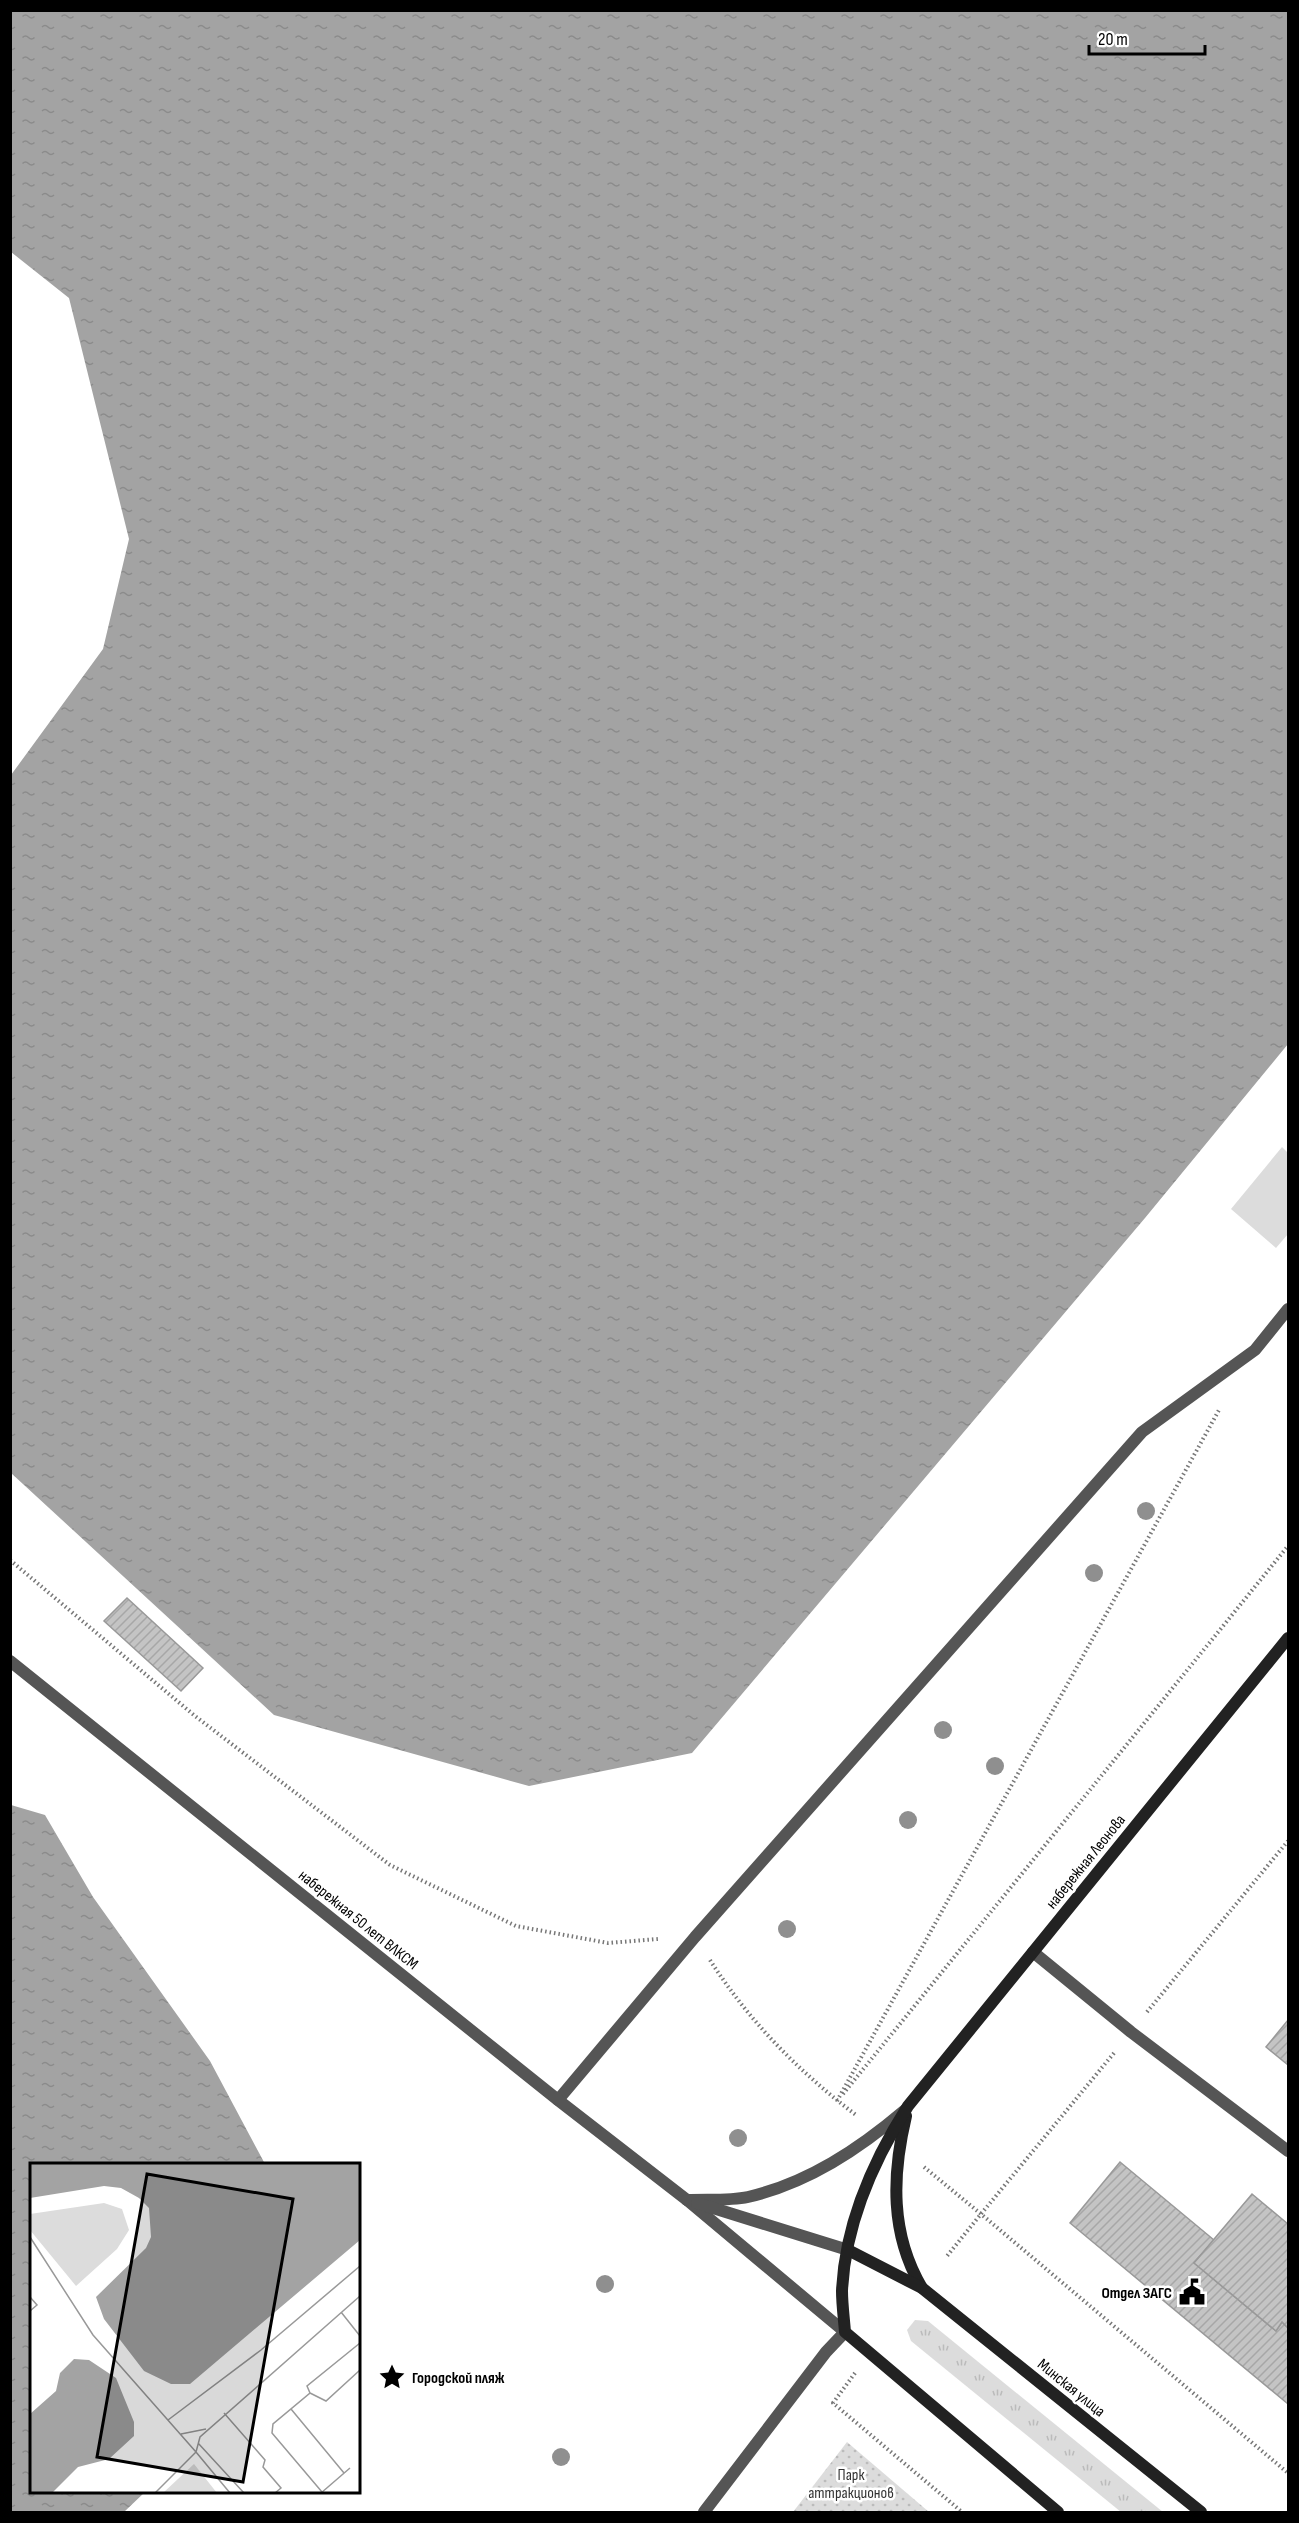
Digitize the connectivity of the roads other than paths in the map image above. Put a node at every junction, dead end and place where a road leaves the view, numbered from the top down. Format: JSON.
{"nodes":[{"id":1,"x":1288,"y":1309,"type":"edge"},
{"id":2,"x":1288,"y":1638,"type":"edge"},
{"id":3,"x":10,"y":1661,"type":"edge"},
{"id":4,"x":1033,"y":1952,"type":"junction"},
{"id":5,"x":558,"y":2100,"type":"junction"},
{"id":6,"x":908,"y":2106,"type":"junction"},
{"id":7,"x":1288,"y":2151,"type":"edge"},
{"id":8,"x":687,"y":2200,"type":"junction"},
{"id":9,"x":848,"y":2250,"type":"junction"},
{"id":10,"x":922,"y":2288,"type":"junction"},
{"id":11,"x":845,"y":2332,"type":"junction"},
{"id":12,"x":704,"y":2512,"type":"edge"},
{"id":13,"x":1059,"y":2512,"type":"edge"},
{"id":14,"x":1201,"y":2512,"type":"edge"}],
"edges":[{"from":1,"to":5,"type":"street"},
{"from":2,"to":4,"type":"main road","name":"набережная Леонова"},
{"from":3,"to":5,"type":"street","name":"набережная 50 лет ВЛКСМ"},
{"from":4,"to":6,"type":"main road","name":"набережная Леонова"},
{"from":4,"to":7,"type":"street"},
{"from":5,"to":8,"type":"street","name":"набережная 50 лет ВЛКСМ"},
{"from":6,"to":8,"type":"street"},
{"from":6,"to":9,"type":"main road","name":"набережная Леонова"},
{"from":6,"to":10,"type":"main road"},
{"from":8,"to":9,"type":"street"},
{"from":8,"to":11,"type":"street"},
{"from":9,"to":10,"type":"main road"},
{"from":9,"to":11,"type":"main road","name":"набережная Леонова"},
{"from":10,"to":14,"type":"main road","name":"Минская улица"},
{"from":11,"to":12,"type":"street"},
{"from":11,"to":13,"type":"main road"}]}
